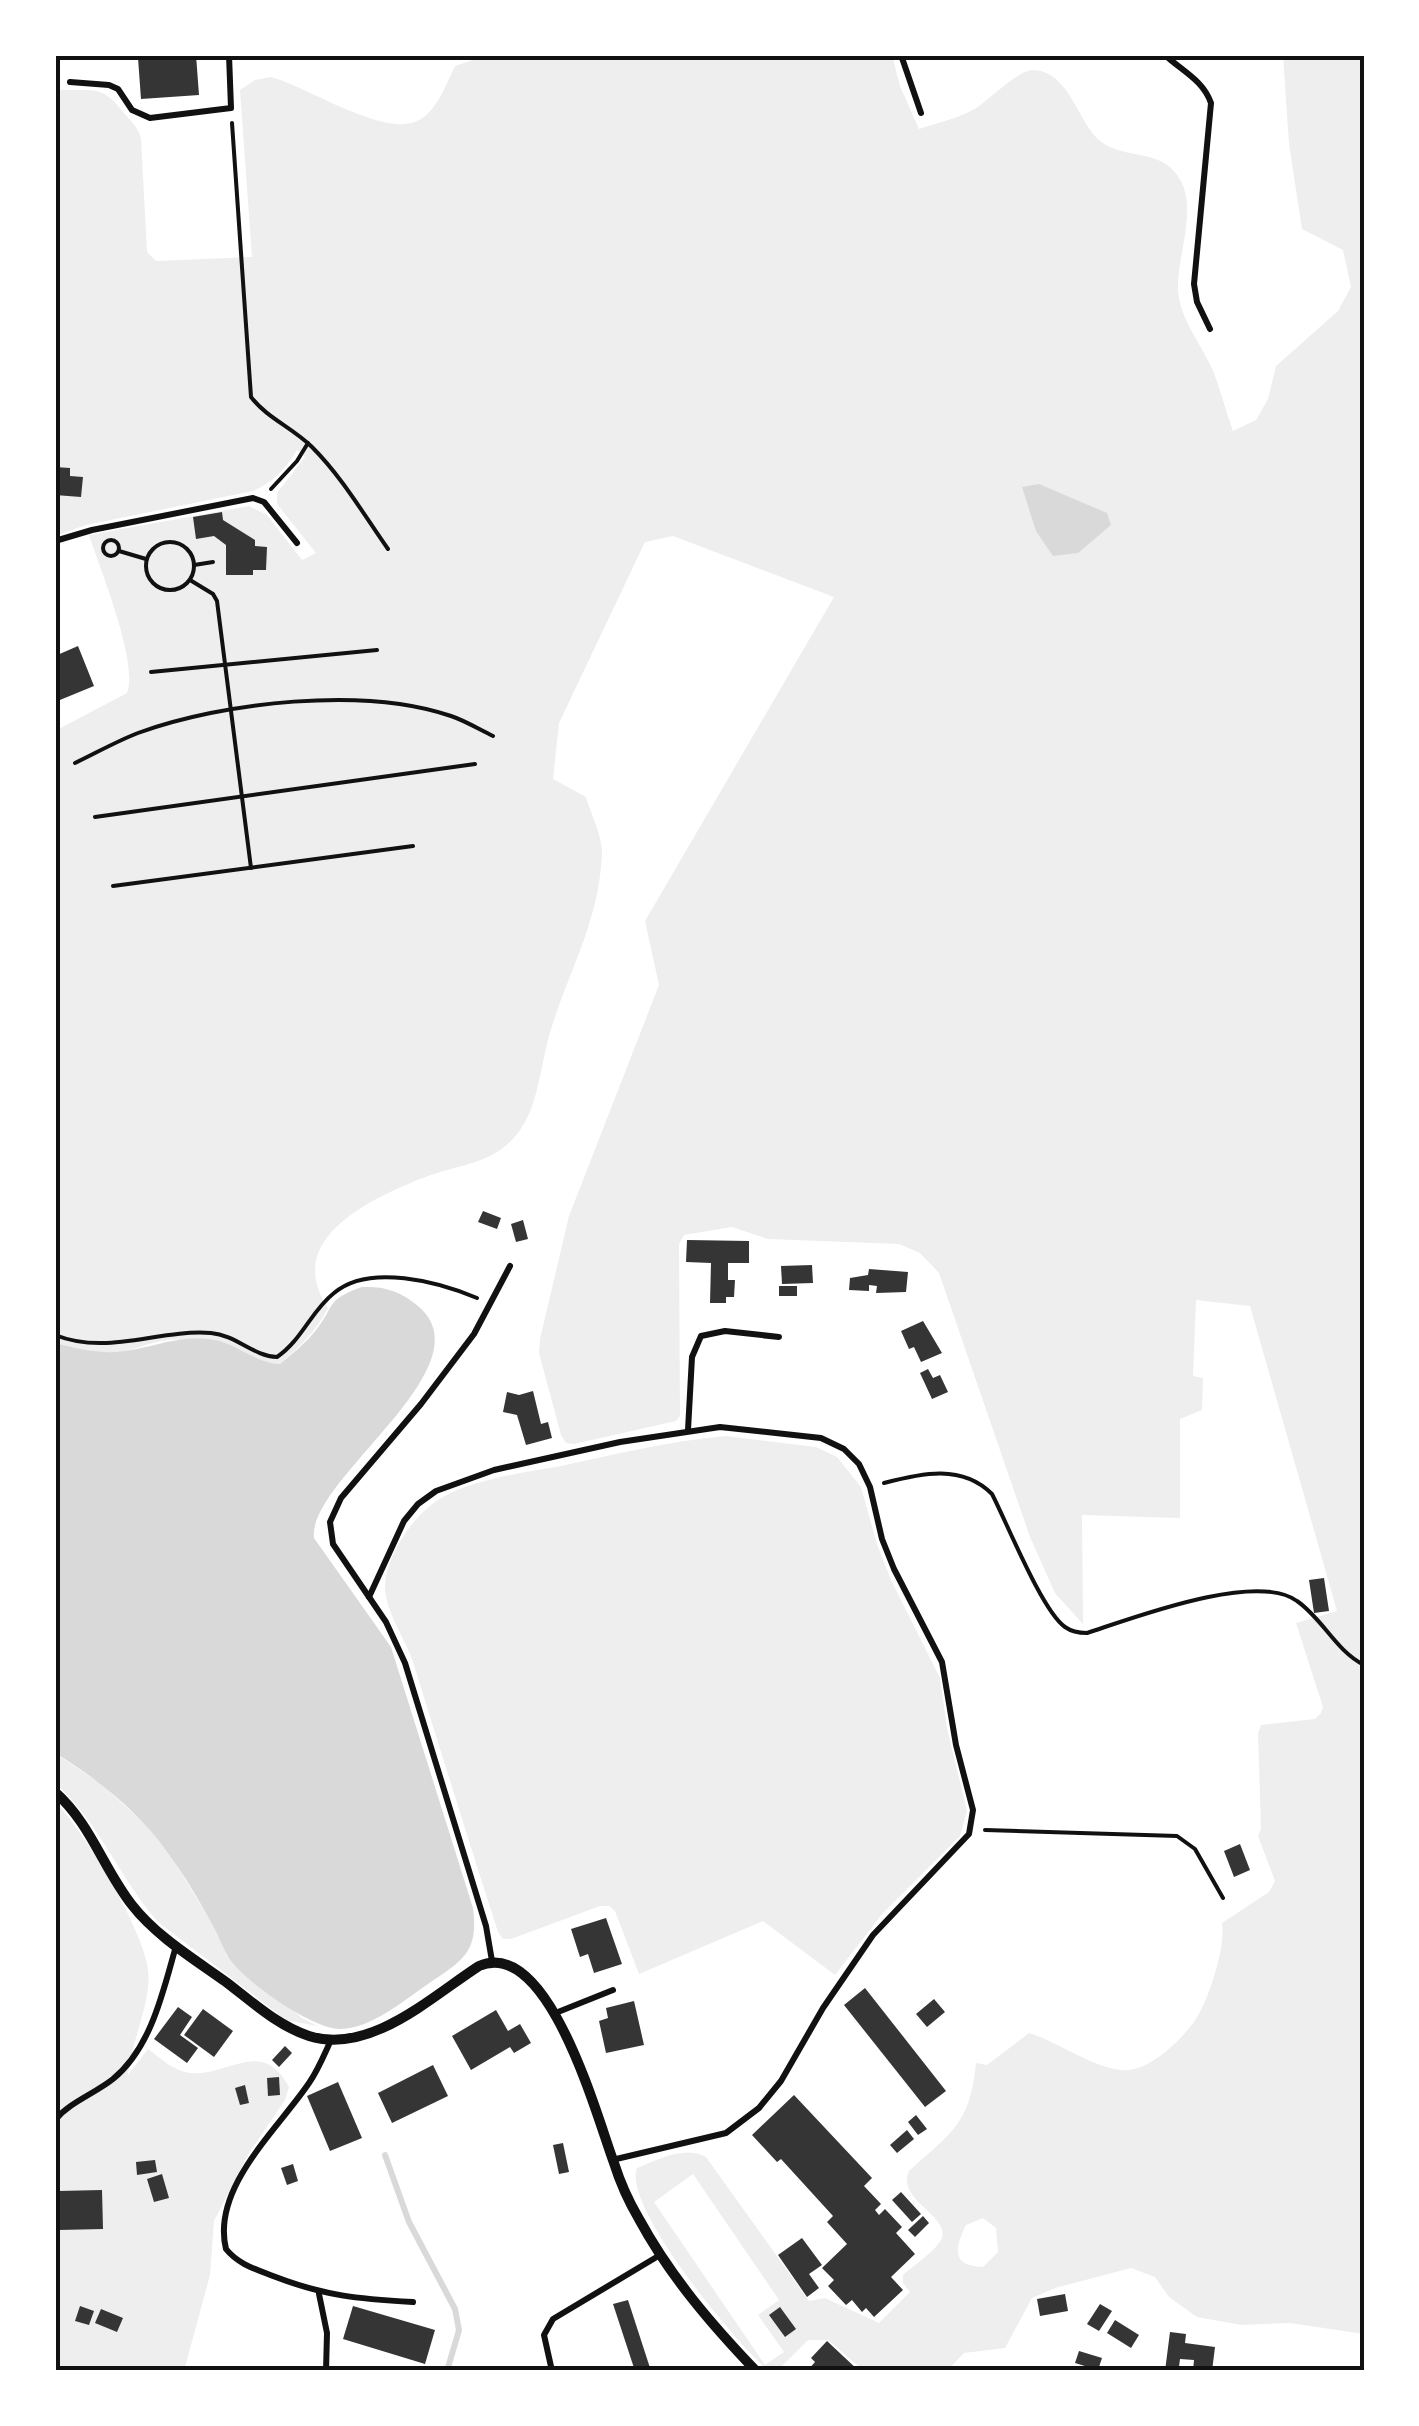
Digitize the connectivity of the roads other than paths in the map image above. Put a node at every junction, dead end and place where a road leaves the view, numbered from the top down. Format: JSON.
{"nodes":[{"id":1,"x":230,"y":55,"type":"edge"},
{"id":2,"x":901,"y":55,"type":"edge"},
{"id":3,"x":1165,"y":55,"type":"edge"},
{"id":4,"x":70,"y":82,"type":"dead end"},
{"id":5,"x":921,"y":113,"type":"dead end"},
{"id":6,"x":1210,"y":330,"type":"dead end"},
{"id":7,"x":55,"y":542,"type":"edge"},
{"id":8,"x":298,"y":543,"type":"dead end"},
{"id":9,"x":510,"y":1266,"type":"dead end"},
{"id":10,"x":779,"y":1336,"type":"dead end"},
{"id":11,"x":688,"y":1430,"type":"junction"},
{"id":12,"x":369,"y":1597,"type":"junction"},
{"id":13,"x":55,"y":1792,"type":"edge"},
{"id":14,"x":176,"y":1945,"type":"junction"},
{"id":15,"x":492,"y":1960,"type":"junction"},
{"id":16,"x":613,"y":1990,"type":"dead end"},
{"id":17,"x":552,"y":2014,"type":"junction"},
{"id":18,"x":331,"y":2040,"type":"junction"},
{"id":19,"x":55,"y":2120,"type":"edge"},
{"id":20,"x":612,"y":2160,"type":"junction"},
{"id":21,"x":660,"y":2254,"type":"junction"},
{"id":22,"x":318,"y":2292,"type":"junction"},
{"id":23,"x":413,"y":2302,"type":"dead end"},
{"id":24,"x":326,"y":2371,"type":"edge"},
{"id":25,"x":552,"y":2371,"type":"edge"},
{"id":26,"x":756,"y":2371,"type":"edge"}],
"edges":[{"from":1,"to":4,"type":"lane"},
{"from":2,"to":5,"type":"lane"},
{"from":3,"to":6,"type":"lane"},
{"from":7,"to":8,"type":"lane"},
{"from":9,"to":12,"type":"lane"},
{"from":10,"to":11,"type":"lane"},
{"from":11,"to":12,"type":"lane"},
{"from":11,"to":20,"type":"lane"},
{"from":12,"to":15,"type":"lane"},
{"from":13,"to":14,"type":"street"},
{"from":14,"to":18,"type":"street"},
{"from":14,"to":19,"type":"lane"},
{"from":15,"to":17,"type":"street"},
{"from":15,"to":18,"type":"street"},
{"from":16,"to":17,"type":"lane"},
{"from":17,"to":20,"type":"street"},
{"from":18,"to":22,"type":"lane"},
{"from":20,"to":21,"type":"street"},
{"from":21,"to":25,"type":"lane"},
{"from":21,"to":26,"type":"street"},
{"from":22,"to":23,"type":"lane"},
{"from":22,"to":24,"type":"lane"}]}
